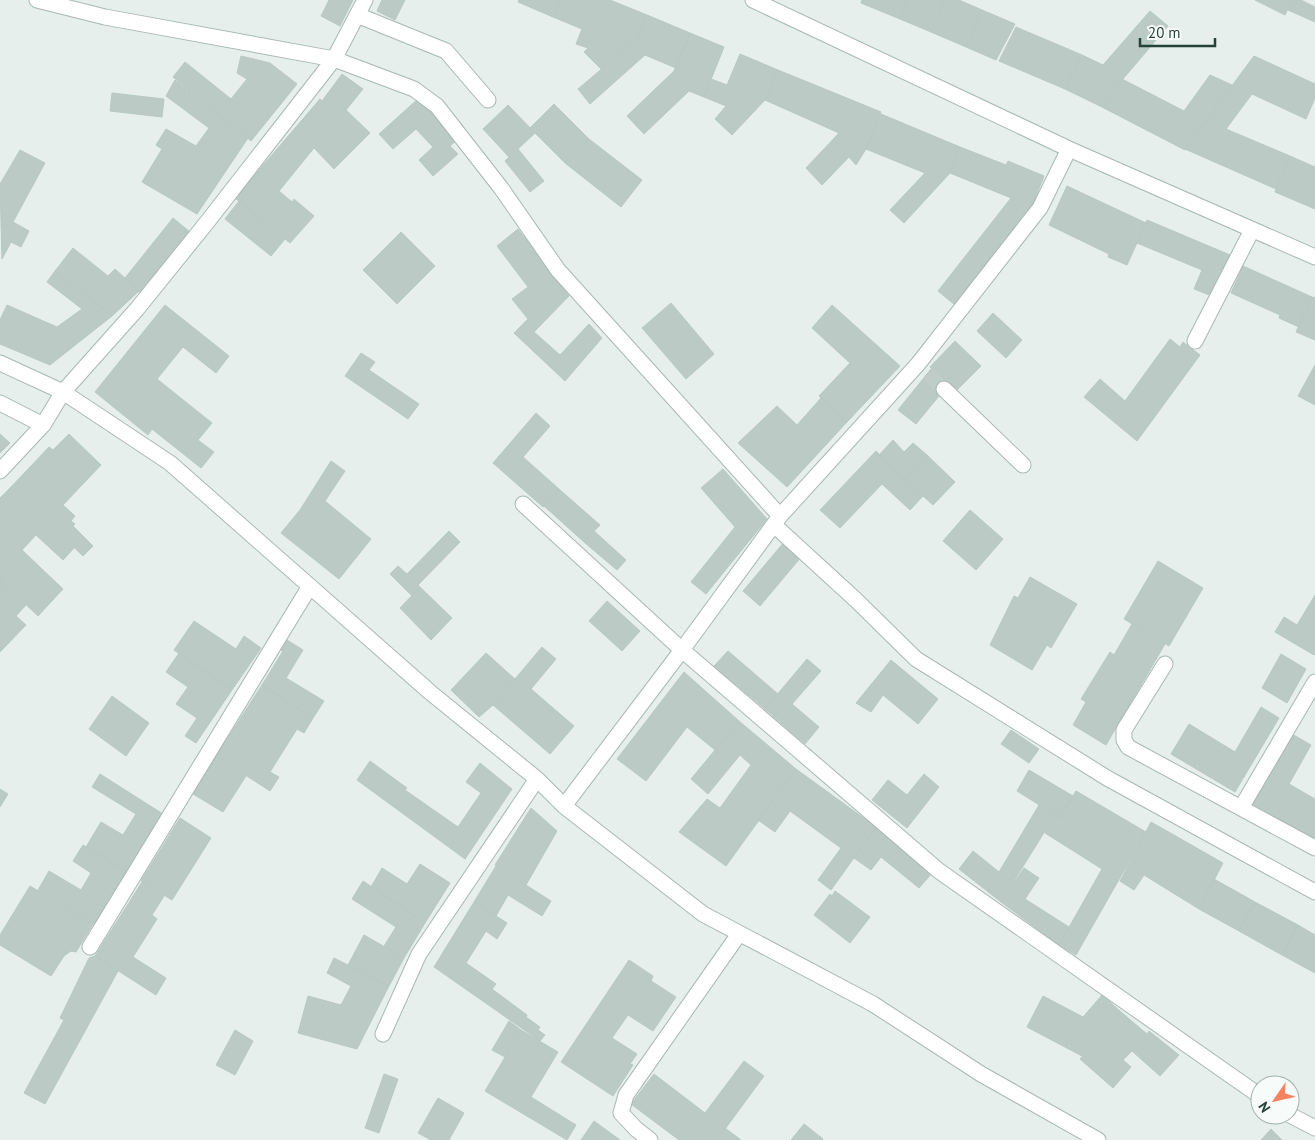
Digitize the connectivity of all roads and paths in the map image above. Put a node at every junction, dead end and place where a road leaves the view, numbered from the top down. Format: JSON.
{"nodes":[{"id":1,"x":37,"y":0,"type":"edge"},
{"id":2,"x":365,"y":0,"type":"edge"},
{"id":3,"x":753,"y":0,"type":"edge"},
{"id":4,"x":357,"y":15,"type":"junction"},
{"id":5,"x":334,"y":59,"type":"junction"},
{"id":6,"x":488,"y":100,"type":"dead end"},
{"id":7,"x":1069,"y":149,"type":"junction"},
{"id":8,"x":1252,"y":230,"type":"junction"},
{"id":9,"x":1315,"y":258,"type":"edge"},
{"id":10,"x":1195,"y":341,"type":"dead end"},
{"id":11,"x":0,"y":363,"type":"edge"},
{"id":12,"x":944,"y":389,"type":"tunnel mouth"},
{"id":13,"x":63,"y":392,"type":"junction"},
{"id":14,"x":0,"y":403,"type":"edge"},
{"id":15,"x":43,"y":425,"type":"junction"},
{"id":16,"x":1022,"y":465,"type":"dead end"},
{"id":17,"x":0,"y":471,"type":"edge"},
{"id":18,"x":523,"y":504,"type":"dead end"},
{"id":19,"x":777,"y":520,"type":"junction"},
{"id":20,"x":310,"y":586,"type":"junction"},
{"id":21,"x":682,"y":650,"type":"junction"},
{"id":22,"x":1164,"y":664,"type":"dead end"},
{"id":23,"x":1315,"y":682,"type":"edge"},
{"id":24,"x":537,"y":779,"type":"junction"},
{"id":25,"x":564,"y":806,"type":"junction"},
{"id":26,"x":1241,"y":808,"type":"junction"},
{"id":27,"x":1315,"y":848,"type":"edge"},
{"id":28,"x":1315,"y":892,"type":"edge"},
{"id":29,"x":739,"y":934,"type":"junction"},
{"id":30,"x":90,"y":947,"type":"dead end"},
{"id":31,"x":383,"y":1034,"type":"dead end"},
{"id":32,"x":1250,"y":1089,"type":"edge"},
{"id":33,"x":1300,"y":1120,"type":"edge"},
{"id":34,"x":1315,"y":1128,"type":"edge"},
{"id":35,"x":650,"y":1140,"type":"edge"},
{"id":36,"x":1098,"y":1140,"type":"edge"}],
"edges":[{"from":1,"to":5,"type":"street"},
{"from":2,"to":4,"type":"street"},
{"from":3,"to":7,"type":"street"},
{"from":4,"to":5,"type":"street"},
{"from":4,"to":6,"type":"street"},
{"from":5,"to":13,"type":"street"},
{"from":5,"to":19,"type":"street"},
{"from":7,"to":8,"type":"street"},
{"from":7,"to":19,"type":"street"},
{"from":8,"to":9,"type":"street"},
{"from":8,"to":10,"type":"street"},
{"from":11,"to":13,"type":"street"},
{"from":12,"to":16,"type":"street"},
{"from":13,"to":15,"type":"street"},
{"from":13,"to":20,"type":"street"},
{"from":14,"to":15,"type":"street"},
{"from":15,"to":17,"type":"street"},
{"from":18,"to":21,"type":"street"},
{"from":19,"to":21,"type":"street"},
{"from":19,"to":28,"type":"street"},
{"from":20,"to":24,"type":"street"},
{"from":20,"to":30,"type":"street"},
{"from":21,"to":25,"type":"street"},
{"from":21,"to":32,"type":"street"},
{"from":22,"to":26,"type":"street"},
{"from":23,"to":26,"type":"street"},
{"from":24,"to":25,"type":"street"},
{"from":24,"to":31,"type":"street"},
{"from":25,"to":29,"type":"street"},
{"from":26,"to":27,"type":"street"},
{"from":29,"to":35,"type":"street"},
{"from":29,"to":36,"type":"street"},
{"from":33,"to":34,"type":"street"}]}
